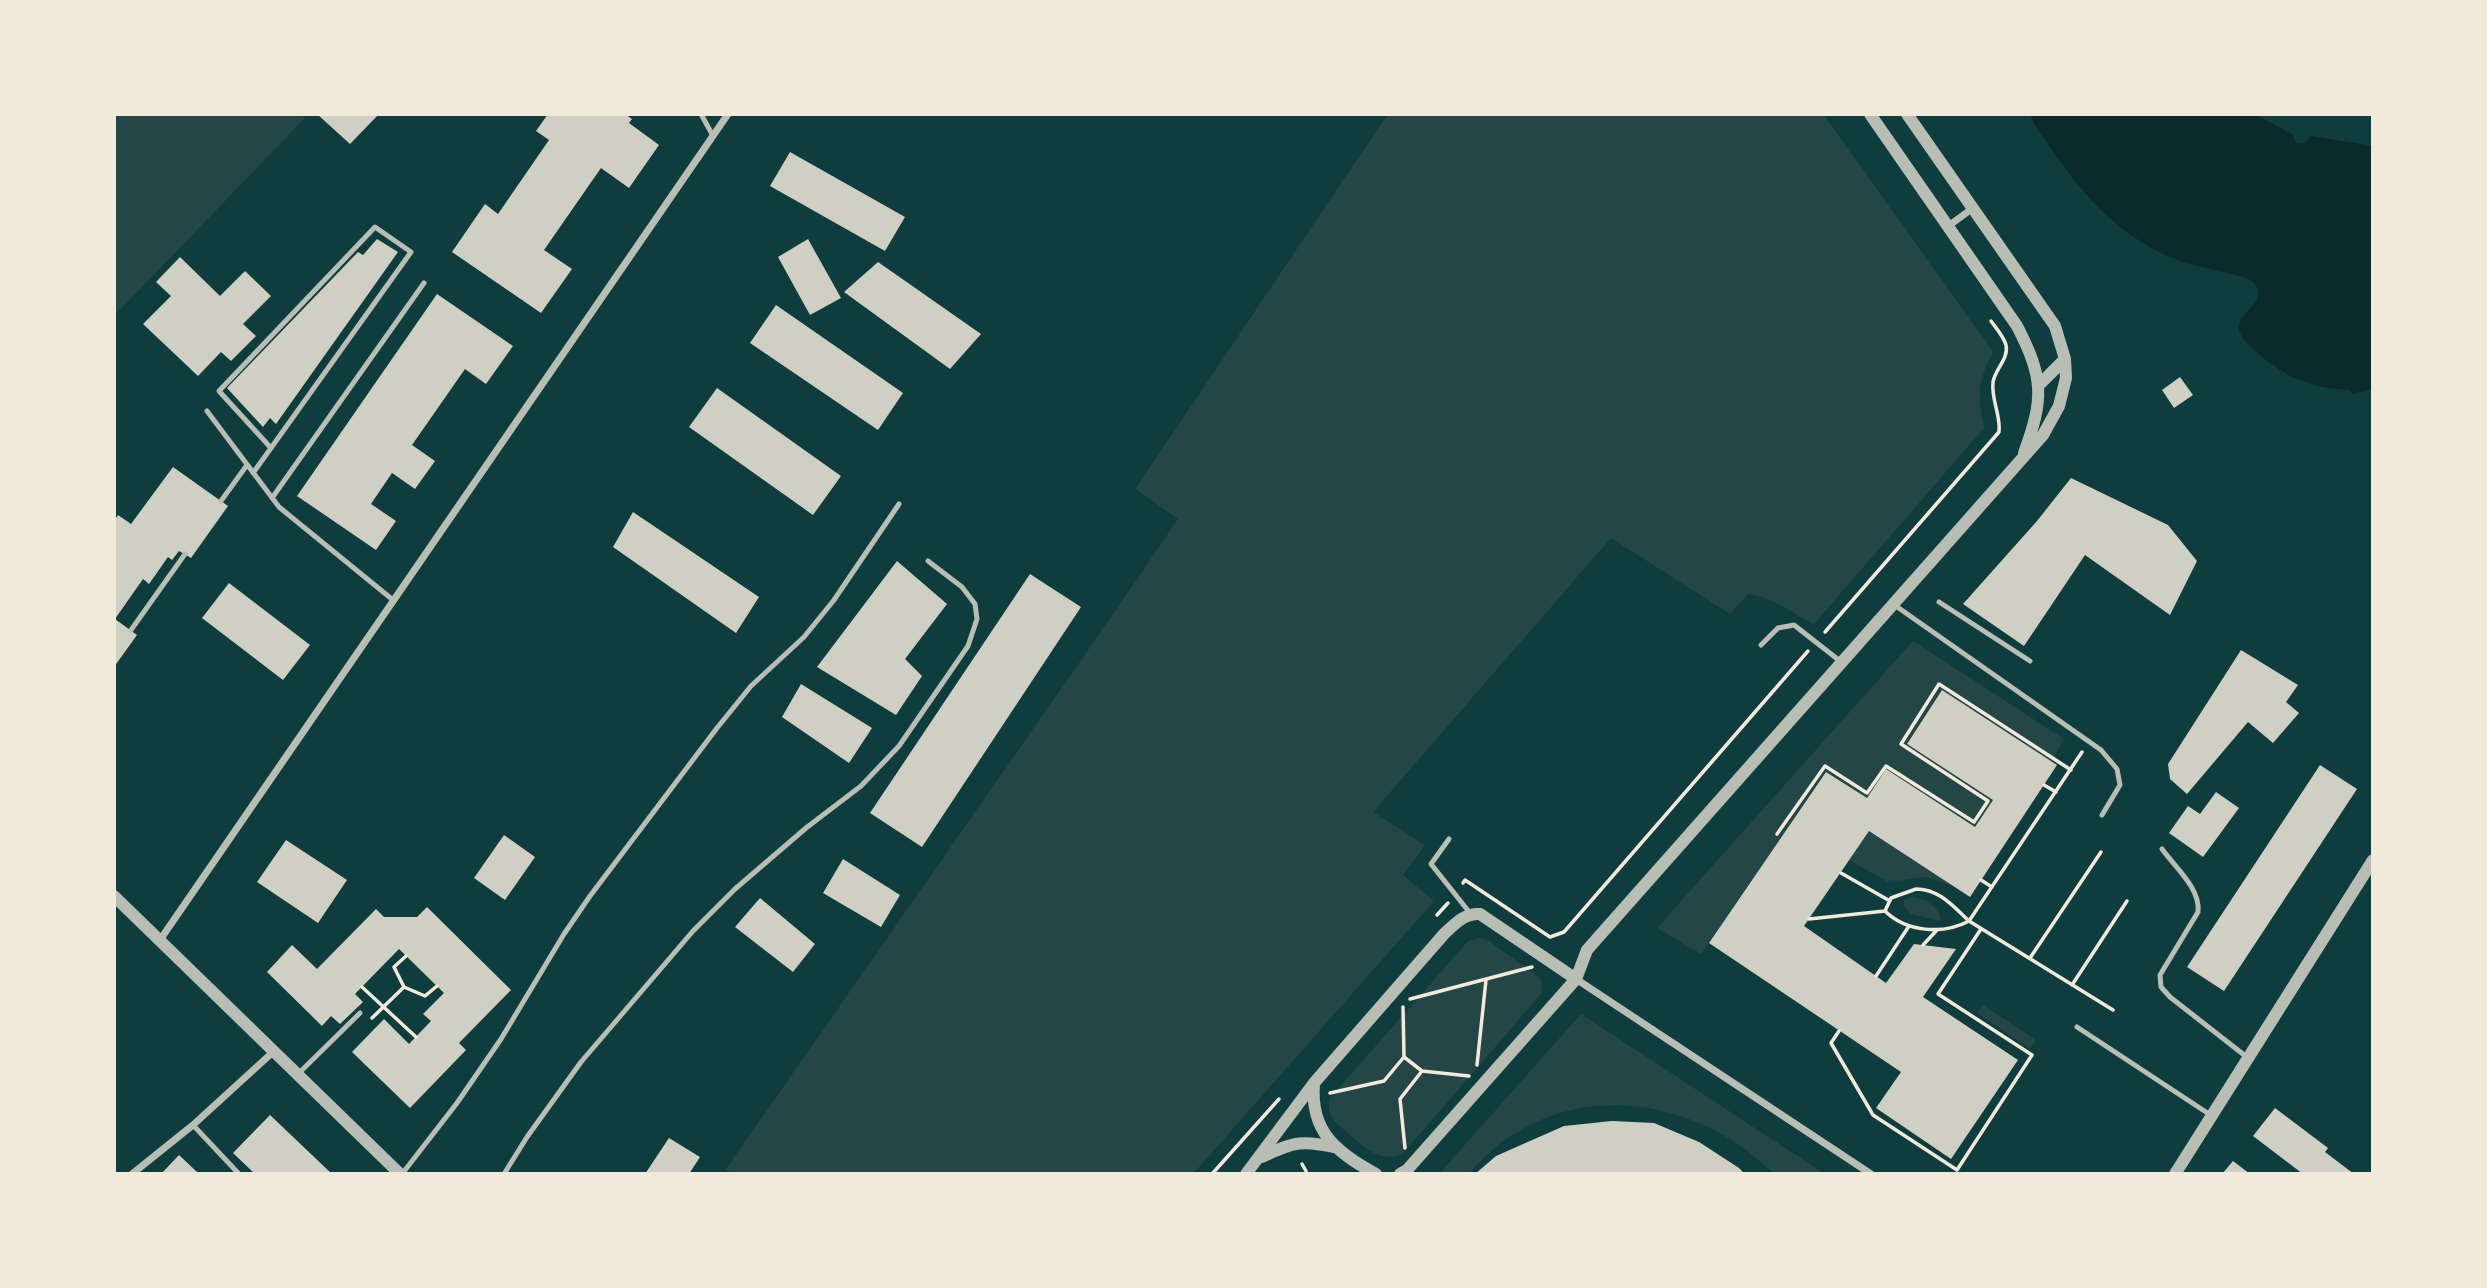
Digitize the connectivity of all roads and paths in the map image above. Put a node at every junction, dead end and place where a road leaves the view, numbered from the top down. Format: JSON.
{"nodes":[{"id":1,"x":701,"y":114,"type":"edge"},
{"id":2,"x":728,"y":114,"type":"edge"},
{"id":3,"x":1870,"y":114,"type":"edge"},
{"id":4,"x":1907,"y":114,"type":"edge"},
{"id":5,"x":713,"y":136,"type":"junction"},
{"id":6,"x":1973,"y":208,"type":"junction"},
{"id":7,"x":1947,"y":227,"type":"junction"},
{"id":8,"x":424,"y":283,"type":"dead end"},
{"id":9,"x":1987,"y":316,"type":"dead end"},
{"id":10,"x":2065,"y":359,"type":"junction"},
{"id":11,"x":2039,"y":386,"type":"junction"},
{"id":12,"x":207,"y":411,"type":"dead end"},
{"id":13,"x":271,"y":448,"type":"junction"},
{"id":14,"x":2021,"y":460,"type":"junction"},
{"id":15,"x":247,"y":465,"type":"junction"},
{"id":16,"x":253,"y":473,"type":"junction"},
{"id":17,"x":272,"y":498,"type":"junction"},
{"id":18,"x":222,"y":501,"type":"dead end"},
{"id":19,"x":899,"y":504,"type":"dead end"},
{"id":20,"x":185,"y":554,"type":"dead end"},
{"id":21,"x":928,"y":561,"type":"dead end"},
{"id":22,"x":393,"y":600,"type":"junction"},
{"id":23,"x":1939,"y":602,"type":"dead end"},
{"id":24,"x":1893,"y":604,"type":"junction"},
{"id":25,"x":131,"y":630,"type":"dead end"},
{"id":26,"x":1816,"y":642,"type":"junction"},
{"id":27,"x":1761,"y":645,"type":"dead end"},
{"id":28,"x":1840,"y":662,"type":"junction"},
{"id":29,"x":2029,"y":662,"type":"dead end"},
{"id":30,"x":2082,"y":752,"type":"dead end"},
{"id":31,"x":2071,"y":770,"type":"junction"},
{"id":32,"x":2044,"y":785,"type":"dead end"},
{"id":33,"x":2056,"y":792,"type":"junction"},
{"id":34,"x":2102,"y":815,"type":"dead end"},
{"id":35,"x":1777,"y":834,"type":"dead end"},
{"id":36,"x":1449,"y":839,"type":"dead end"},
{"id":37,"x":2162,"y":849,"type":"dead end"},
{"id":38,"x":2101,"y":852,"type":"dead end"},
{"id":39,"x":2373,"y":860,"type":"edge"},
{"id":40,"x":1841,"y":873,"type":"dead end"},
{"id":41,"x":1465,"y":880,"type":"dead end"},
{"id":42,"x":1981,"y":880,"type":"dead end"},
{"id":43,"x":1992,"y":887,"type":"junction"},
{"id":44,"x":114,"y":896,"type":"edge"},
{"id":45,"x":1890,"y":901,"type":"junction"},
{"id":46,"x":2127,"y":901,"type":"dead end"},
{"id":47,"x":1885,"y":911,"type":"junction"},
{"id":48,"x":1470,"y":914,"type":"junction"},
{"id":49,"x":1808,"y":919,"type":"dead end"},
{"id":50,"x":1969,"y":921,"type":"junction"},
{"id":51,"x":1909,"y":926,"type":"junction"},
{"id":52,"x":1982,"y":929,"type":"junction"},
{"id":53,"x":1937,"y":930,"type":"junction"},
{"id":54,"x":159,"y":940,"type":"junction"},
{"id":55,"x":1923,"y":945,"type":"dead end"},
{"id":56,"x":406,"y":956,"type":"dead end"},
{"id":57,"x":2030,"y":958,"type":"junction"},
{"id":58,"x":1534,"y":967,"type":"dead end"},
{"id":59,"x":1876,"y":976,"type":"dead end"},
{"id":60,"x":1576,"y":979,"type":"junction"},
{"id":61,"x":1486,"y":980,"type":"junction"},
{"id":62,"x":2072,"y":985,"type":"junction"},
{"id":63,"x":437,"y":986,"type":"dead end"},
{"id":64,"x":362,"y":987,"type":"dead end"},
{"id":65,"x":1408,"y":1000,"type":"dead end"},
{"id":66,"x":1403,"y":1006,"type":"dead end"},
{"id":67,"x":2113,"y":1010,"type":"dead end"},
{"id":68,"x":360,"y":1013,"type":"dead end"},
{"id":69,"x":2077,"y":1027,"type":"dead end"},
{"id":70,"x":1839,"y":1031,"type":"dead end"},
{"id":71,"x":416,"y":1037,"type":"dead end"},
{"id":72,"x":273,"y":1052,"type":"junction"},
{"id":73,"x":1404,"y":1057,"type":"junction"},
{"id":74,"x":2249,"y":1058,"type":"junction"},
{"id":75,"x":1422,"y":1071,"type":"junction"},
{"id":76,"x":297,"y":1075,"type":"junction"},
{"id":77,"x":1314,"y":1083,"type":"junction"},
{"id":78,"x":1328,"y":1093,"type":"dead end"},
{"id":79,"x":2212,"y":1116,"type":"junction"},
{"id":80,"x":192,"y":1125,"type":"junction"},
{"id":81,"x":1339,"y":1148,"type":"junction"},
{"id":82,"x":1406,"y":1157,"type":"dead end"},
{"id":83,"x":1260,"y":1158,"type":"junction"},
{"id":84,"x":1303,"y":1164,"type":"dead end"},
{"id":85,"x":1306,"y":1171,"type":"dead end"},
{"id":86,"x":132,"y":1174,"type":"edge"},
{"id":87,"x":239,"y":1174,"type":"edge"},
{"id":88,"x":401,"y":1174,"type":"edge"},
{"id":89,"x":504,"y":1174,"type":"edge"},
{"id":90,"x":1246,"y":1174,"type":"edge"},
{"id":91,"x":1376,"y":1174,"type":"edge"},
{"id":92,"x":1400,"y":1174,"type":"edge"},
{"id":93,"x":1871,"y":1174,"type":"edge"},
{"id":94,"x":2175,"y":1174,"type":"edge"}],
"edges":[{"from":1,"to":5,"type":"lane"},
{"from":2,"to":5,"type":"street"},
{"from":3,"to":7,"type":"street"},
{"from":4,"to":6,"type":"street"},
{"from":5,"to":22,"type":"street"},
{"from":6,"to":7,"type":"street"},
{"from":6,"to":10,"type":"street"},
{"from":7,"to":11,"type":"street"},
{"from":8,"to":17,"type":"lane"},
{"from":9,"to":26,"type":"path"},
{"from":10,"to":11,"type":"street"},
{"from":10,"to":14,"type":"street"},
{"from":11,"to":14,"type":"street"},
{"from":12,"to":15,"type":"lane"},
{"from":13,"to":13,"type":"lane"},
{"from":13,"to":16,"type":"lane"},
{"from":14,"to":24,"type":"street"},
{"from":15,"to":16,"type":"lane"},
{"from":15,"to":18,"type":"lane"},
{"from":16,"to":17,"type":"lane"},
{"from":17,"to":22,"type":"lane"},
{"from":19,"to":88,"type":"lane"},
{"from":20,"to":25,"type":"lane"},
{"from":21,"to":89,"type":"lane"},
{"from":22,"to":54,"type":"street"},
{"from":23,"to":29,"type":"lane"},
{"from":24,"to":28,"type":"street"},
{"from":24,"to":34,"type":"lane"},
{"from":26,"to":27,"type":"lane"},
{"from":26,"to":28,"type":"lane"},
{"from":26,"to":41,"type":"path"},
{"from":28,"to":60,"type":"street"},
{"from":30,"to":31,"type":"path"},
{"from":31,"to":33,"type":"path"},
{"from":31,"to":35,"type":"path"},
{"from":32,"to":33,"type":"path"},
{"from":33,"to":43,"type":"path"},
{"from":36,"to":48,"type":"lane"},
{"from":37,"to":74,"type":"lane"},
{"from":38,"to":57,"type":"path"},
{"from":39,"to":74,"type":"street"},
{"from":40,"to":45,"type":"path"},
{"from":42,"to":43,"type":"path"},
{"from":43,"to":50,"type":"path"},
{"from":44,"to":54,"type":"street"},
{"from":45,"to":47,"type":"path"},
{"from":45,"to":50,"type":"path"},
{"from":46,"to":62,"type":"path"},
{"from":47,"to":49,"type":"path"},
{"from":47,"to":51,"type":"path"},
{"from":48,"to":60,"type":"street"},
{"from":48,"to":77,"type":"street"},
{"from":50,"to":52,"type":"path"},
{"from":50,"to":53,"type":"path"},
{"from":51,"to":53,"type":"path"},
{"from":51,"to":59,"type":"path"},
{"from":52,"to":57,"type":"path"},
{"from":52,"to":70,"type":"path"},
{"from":53,"to":55,"type":"path"},
{"from":54,"to":72,"type":"street"},
{"from":56,"to":63,"type":"path"},
{"from":57,"to":62,"type":"path"},
{"from":58,"to":61,"type":"path"},
{"from":60,"to":92,"type":"street"},
{"from":60,"to":93,"type":"street"},
{"from":61,"to":65,"type":"path"},
{"from":61,"to":75,"type":"path"},
{"from":62,"to":67,"type":"path"},
{"from":64,"to":71,"type":"path"},
{"from":66,"to":73,"type":"path"},
{"from":68,"to":76,"type":"lane"},
{"from":69,"to":79,"type":"lane"},
{"from":72,"to":76,"type":"street"},
{"from":72,"to":80,"type":"street"},
{"from":73,"to":75,"type":"path"},
{"from":73,"to":78,"type":"path"},
{"from":74,"to":79,"type":"street"},
{"from":75,"to":82,"type":"path"},
{"from":76,"to":88,"type":"street"},
{"from":77,"to":81,"type":"street"},
{"from":77,"to":83,"type":"street"},
{"from":79,"to":94,"type":"street"},
{"from":80,"to":86,"type":"street"},
{"from":80,"to":87,"type":"lane"},
{"from":81,"to":83,"type":"street"},
{"from":81,"to":91,"type":"street"},
{"from":83,"to":90,"type":"street"},
{"from":84,"to":85,"type":"path"}]}
